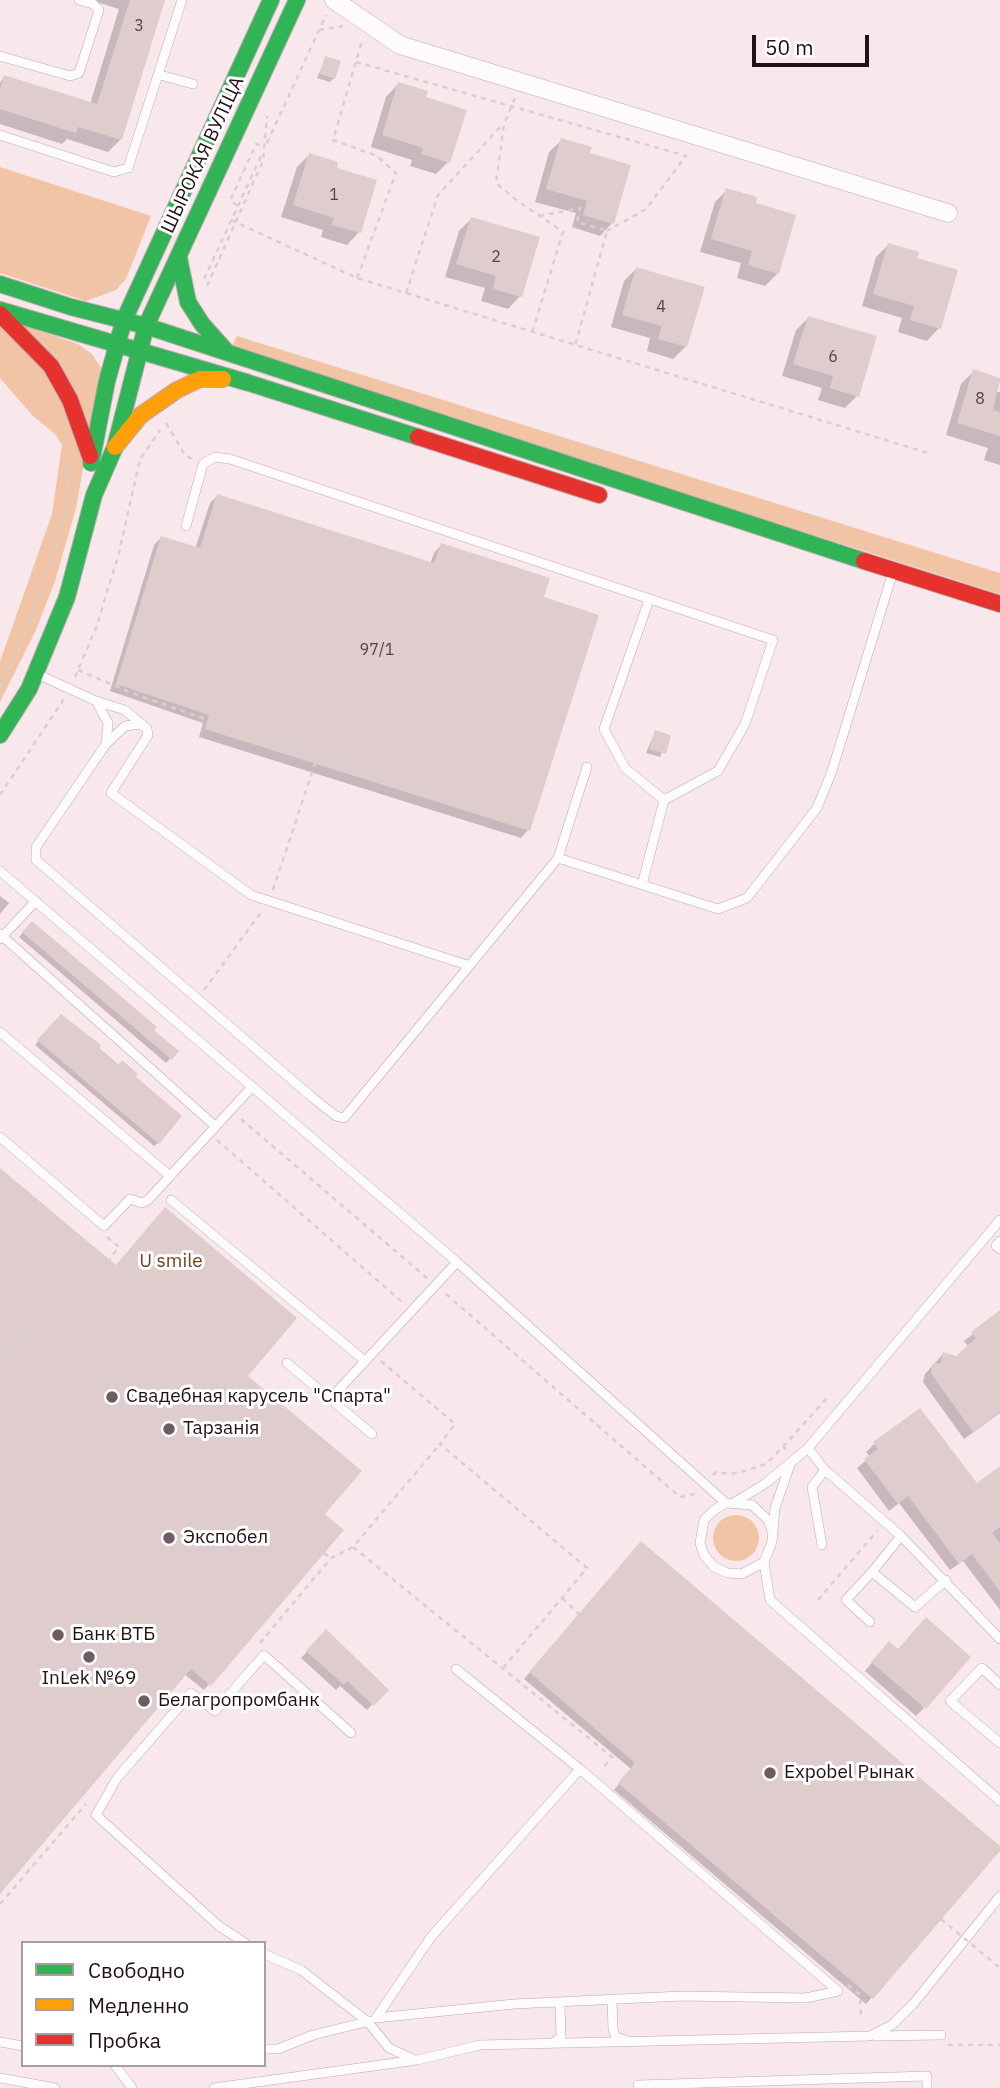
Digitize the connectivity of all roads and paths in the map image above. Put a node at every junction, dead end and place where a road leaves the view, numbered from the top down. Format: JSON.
{"nodes":[{"id":1,"x":79,"y":0,"type":"edge"},
{"id":2,"x":182,"y":0,"type":"edge"},
{"id":3,"x":271,"y":0,"type":"edge"},
{"id":4,"x":297,"y":0,"type":"edge"},
{"id":5,"x":332,"y":5,"type":"edge"},
{"id":6,"x":368,"y":22,"type":"junction"},
{"id":7,"x":0,"y":56,"type":"edge"},
{"id":8,"x":356,"y":62,"type":"junction"},
{"id":9,"x":160,"y":75,"type":"junction"},
{"id":10,"x":522,"y":82,"type":"junction"},
{"id":11,"x":193,"y":84,"type":"dead end"},
{"id":12,"x":512,"y":104,"type":"junction"},
{"id":13,"x":267,"y":116,"type":"dead end"},
{"id":14,"x":504,"y":124,"type":"junction"},
{"id":15,"x":0,"y":135,"type":"edge"},
{"id":16,"x":265,"y":147,"type":"junction"},
{"id":17,"x":238,"y":205,"type":"junction"},
{"id":18,"x":948,"y":213,"type":"dead end"},
{"id":19,"x":539,"y":216,"type":"junction"},
{"id":20,"x":231,"y":220,"type":"junction"},
{"id":21,"x":237,"y":222,"type":"junction"},
{"id":22,"x":607,"y":230,"type":"junction"},
{"id":23,"x":179,"y":258,"type":"junction"},
{"id":24,"x":357,"y":278,"type":"junction"},
{"id":25,"x":0,"y":284,"type":"edge"},
{"id":26,"x":406,"y":293,"type":"junction"},
{"id":27,"x":0,"y":312,"type":"edge"},
{"id":28,"x":124,"y":320,"type":"junction"},
{"id":29,"x":146,"y":326,"type":"junction"},
{"id":30,"x":532,"y":333,"type":"junction"},
{"id":31,"x":117,"y":345,"type":"junction"},
{"id":32,"x":575,"y":346,"type":"junction"},
{"id":33,"x":137,"y":352,"type":"junction"},
{"id":34,"x":229,"y":354,"type":"junction"},
{"id":35,"x":248,"y":383,"type":"junction"},
{"id":36,"x":115,"y":447,"type":"junction"},
{"id":37,"x":929,"y":453,"type":"dead end"},
{"id":38,"x":66,"y":454,"type":"dead end"},
{"id":39,"x":90,"y":456,"type":"junction"},
{"id":40,"x":204,"y":464,"type":"junction"},
{"id":41,"x":94,"y":495,"type":"junction"},
{"id":42,"x":614,"y":500,"type":"dead end"},
{"id":43,"x":186,"y":526,"type":"dead end"},
{"id":44,"x":894,"y":571,"type":"junction"},
{"id":45,"x":649,"y":600,"type":"junction"},
{"id":46,"x":1000,"y":604,"type":"edge"},
{"id":47,"x":78,"y":670,"type":"junction"},
{"id":48,"x":36,"y":673,"type":"junction"},
{"id":49,"x":0,"y":687,"type":"edge"},
{"id":50,"x":70,"y":689,"type":"junction"},
{"id":51,"x":96,"y":701,"type":"junction"},
{"id":52,"x":208,"y":720,"type":"dead end"},
{"id":53,"x":142,"y":724,"type":"junction"},
{"id":54,"x":0,"y":735,"type":"edge"},
{"id":55,"x":261,"y":737,"type":"dead end"},
{"id":56,"x":106,"y":744,"type":"junction"},
{"id":57,"x":318,"y":754,"type":"junction"},
{"id":58,"x":587,"y":767,"type":"dead end"},
{"id":59,"x":386,"y":769,"type":"dead end"},
{"id":60,"x":0,"y":795,"type":"edge"},
{"id":61,"x":664,"y":800,"type":"junction"},
{"id":62,"x":558,"y":858,"type":"junction"},
{"id":63,"x":0,"y":871,"type":"edge"},
{"id":64,"x":642,"y":885,"type":"junction"},
{"id":65,"x":36,"y":901,"type":"junction"},
{"id":66,"x":269,"y":902,"type":"junction"},
{"id":67,"x":1,"y":936,"type":"edge"},
{"id":68,"x":467,"y":965,"type":"junction"},
{"id":69,"x":197,"y":999,"type":"junction"},
{"id":70,"x":0,"y":1032,"type":"edge"},
{"id":71,"x":251,"y":1088,"type":"junction"},
{"id":72,"x":231,"y":1110,"type":"junction"},
{"id":73,"x":212,"y":1130,"type":"junction"},
{"id":74,"x":0,"y":1137,"type":"edge"},
{"id":75,"x":170,"y":1176,"type":"junction"},
{"id":76,"x":171,"y":1200,"type":"dead end"},
{"id":77,"x":1000,"y":1220,"type":"edge"},
{"id":78,"x":104,"y":1226,"type":"junction"},
{"id":79,"x":1000,"y":1241,"type":"edge"},
{"id":80,"x":1000,"y":1249,"type":"edge"},
{"id":81,"x":109,"y":1260,"type":"dead end"},
{"id":82,"x":457,"y":1262,"type":"junction"},
{"id":83,"x":435,"y":1285,"type":"junction"},
{"id":84,"x":411,"y":1310,"type":"junction"},
{"id":85,"x":25,"y":1328,"type":"dead end"},
{"id":86,"x":0,"y":1357,"type":"edge"},
{"id":87,"x":365,"y":1361,"type":"junction"},
{"id":88,"x":286,"y":1363,"type":"dead end"},
{"id":89,"x":331,"y":1398,"type":"junction"},
{"id":90,"x":827,"y":1398,"type":"dead end"},
{"id":91,"x":372,"y":1434,"type":"dead end"},
{"id":92,"x":440,"y":1444,"type":"dead end"},
{"id":93,"x":783,"y":1447,"type":"junction"},
{"id":94,"x":808,"y":1448,"type":"junction"},
{"id":95,"x":793,"y":1461,"type":"junction"},
{"id":96,"x":825,"y":1470,"type":"junction"},
{"id":97,"x":705,"y":1484,"type":"junction"},
{"id":98,"x":731,"y":1502,"type":"junction"},
{"id":99,"x":885,"y":1522,"type":"junction"},
{"id":100,"x":772,"y":1531,"type":"junction"},
{"id":101,"x":901,"y":1536,"type":"junction"},
{"id":102,"x":822,"y":1545,"type":"dead end"},
{"id":103,"x":352,"y":1547,"type":"junction"},
{"id":104,"x":324,"y":1553,"type":"dead end"},
{"id":105,"x":331,"y":1558,"type":"junction"},
{"id":106,"x":764,"y":1562,"type":"junction"},
{"id":107,"x":587,"y":1569,"type":"dead end"},
{"id":108,"x":872,"y":1572,"type":"junction"},
{"id":109,"x":946,"y":1580,"type":"junction"},
{"id":110,"x":562,"y":1598,"type":"junction"},
{"id":111,"x":818,"y":1600,"type":"dead end"},
{"id":112,"x":579,"y":1614,"type":"dead end"},
{"id":113,"x":870,"y":1622,"type":"dead end"},
{"id":114,"x":1000,"y":1639,"type":"edge"},
{"id":115,"x":255,"y":1648,"type":"dead end"},
{"id":116,"x":503,"y":1667,"type":"junction"},
{"id":117,"x":456,"y":1669,"type":"dead end"},
{"id":118,"x":1000,"y":1685,"type":"edge"},
{"id":119,"x":351,"y":1733,"type":"dead end"},
{"id":120,"x":1000,"y":1743,"type":"edge"},
{"id":121,"x":612,"y":1757,"type":"dead end"},
{"id":122,"x":580,"y":1769,"type":"junction"},
{"id":123,"x":89,"y":1801,"type":"dead end"},
{"id":124,"x":1000,"y":1801,"type":"edge"},
{"id":125,"x":1000,"y":1896,"type":"edge"},
{"id":126,"x":0,"y":1904,"type":"edge"},
{"id":127,"x":941,"y":1919,"type":"dead end"},
{"id":128,"x":242,"y":1941,"type":"edge"},
{"id":129,"x":266,"y":1955,"type":"edge"},
{"id":130,"x":1000,"y":1968,"type":"edge"},
{"id":131,"x":846,"y":1983,"type":"dead end"},
{"id":132,"x":611,"y":1999,"type":"junction"},
{"id":133,"x":561,"y":2002,"type":"junction"},
{"id":134,"x":861,"y":2018,"type":"dead end"},
{"id":135,"x":372,"y":2020,"type":"junction"},
{"id":136,"x":870,"y":2036,"type":"junction"},
{"id":137,"x":943,"y":2040,"type":"joint"},
{"id":138,"x":627,"y":2041,"type":"junction"},
{"id":139,"x":0,"y":2042,"type":"edge"},
{"id":140,"x":553,"y":2043,"type":"junction"},
{"id":141,"x":1000,"y":2045,"type":"edge"},
{"id":142,"x":21,"y":2046,"type":"edge"},
{"id":143,"x":266,"y":2049,"type":"edge"},
{"id":144,"x":417,"y":2060,"type":"junction"},
{"id":145,"x":116,"y":2067,"type":"edge"},
{"id":146,"x":0,"y":2078,"type":"edge"},
{"id":147,"x":55,"y":2088,"type":"edge"},
{"id":148,"x":132,"y":2088,"type":"edge"},
{"id":149,"x":214,"y":2088,"type":"edge"},
{"id":150,"x":638,"y":2088,"type":"edge"},
{"id":151,"x":928,"y":2088,"type":"edge"}],
"edges":[{"from":1,"to":7,"type":"lane"},
{"from":2,"to":9,"type":"lane"},
{"from":3,"to":28,"type":"main road","name":"ШЫРОКАЯ ВУЛІЦА"},
{"from":4,"to":23,"type":"main road","name":"ШЫРОКАЯ ВУЛІЦА"},
{"from":5,"to":6,"type":"street"},
{"from":5,"to":16,"type":"path"},
{"from":6,"to":8,"type":"path"},
{"from":6,"to":10,"type":"street"},
{"from":8,"to":12,"type":"path"},
{"from":8,"to":24,"type":"path"},
{"from":9,"to":11,"type":"lane"},
{"from":9,"to":15,"type":"lane"},
{"from":10,"to":12,"type":"path"},
{"from":10,"to":18,"type":"street"},
{"from":12,"to":14,"type":"path"},
{"from":12,"to":22,"type":"path"},
{"from":13,"to":16,"type":"path"},
{"from":14,"to":19,"type":"path"},
{"from":14,"to":26,"type":"path"},
{"from":16,"to":17,"type":"path"},
{"from":16,"to":17,"type":"path"},
{"from":16,"to":21,"type":"path"},
{"from":17,"to":20,"type":"path"},
{"from":19,"to":22,"type":"path"},
{"from":19,"to":30,"type":"path"},
{"from":20,"to":21,"type":"path"},
{"from":20,"to":21,"type":"path"},
{"from":21,"to":24,"type":"path"},
{"from":22,"to":32,"type":"path"},
{"from":23,"to":29,"type":"main road","name":"ШЫРОКАЯ ВУЛІЦА"},
{"from":23,"to":34,"type":"main road"},
{"from":24,"to":26,"type":"path"},
{"from":25,"to":28,"type":"main road"},
{"from":26,"to":30,"type":"path"},
{"from":27,"to":31,"type":"main road"},
{"from":27,"to":39,"type":"main road"},
{"from":28,"to":29,"type":"main road"},
{"from":28,"to":31,"type":"main road","name":"ШЫРОКАЯ ВУЛІЦА"},
{"from":29,"to":33,"type":"main road","name":"ШЫРОКАЯ ВУЛІЦА"},
{"from":29,"to":34,"type":"main road"},
{"from":30,"to":32,"type":"path"},
{"from":31,"to":33,"type":"main road"},
{"from":31,"to":39,"type":"main road","name":"ШЫРОКАЯ ВУЛІЦА"},
{"from":32,"to":37,"type":"path"},
{"from":33,"to":35,"type":"main road"},
{"from":33,"to":36,"type":"main road","name":"ШЫРОКАЯ ВУЛІЦА"},
{"from":34,"to":44,"type":"main road"},
{"from":35,"to":36,"type":"main road"},
{"from":35,"to":42,"type":"main road"},
{"from":36,"to":41,"type":"main road"},
{"from":38,"to":49,"type":"path"},
{"from":39,"to":41,"type":"main road"},
{"from":40,"to":43,"type":"lane"},
{"from":40,"to":45,"type":"lane"},
{"from":40,"to":47,"type":"path"},
{"from":41,"to":48,"type":"main road"},
{"from":44,"to":46,"type":"main road"},
{"from":44,"to":64,"type":"lane"},
{"from":45,"to":61,"type":"lane"},
{"from":45,"to":61,"type":"lane"},
{"from":47,"to":50,"type":"path"},
{"from":47,"to":52,"type":"path"},
{"from":48,"to":50,"type":"lane"},
{"from":48,"to":54,"type":"main road"},
{"from":50,"to":51,"type":"lane"},
{"from":50,"to":60,"type":"path"},
{"from":51,"to":53,"type":"lane"},
{"from":51,"to":56,"type":"lane"},
{"from":53,"to":56,"type":"lane"},
{"from":53,"to":66,"type":"lane"},
{"from":55,"to":57,"type":"path"},
{"from":56,"to":69,"type":"lane"},
{"from":57,"to":59,"type":"path"},
{"from":57,"to":66,"type":"path"},
{"from":58,"to":62,"type":"lane"},
{"from":61,"to":64,"type":"lane"},
{"from":62,"to":64,"type":"lane"},
{"from":62,"to":68,"type":"lane"},
{"from":63,"to":65,"type":"lane"},
{"from":65,"to":67,"type":"lane"},
{"from":65,"to":71,"type":"lane"},
{"from":66,"to":68,"type":"lane"},
{"from":66,"to":69,"type":"path"},
{"from":67,"to":73,"type":"lane"},
{"from":68,"to":69,"type":"lane"},
{"from":70,"to":75,"type":"lane"},
{"from":71,"to":72,"type":"lane"},
{"from":71,"to":82,"type":"lane"},
{"from":72,"to":73,"type":"lane"},
{"from":72,"to":83,"type":"path"},
{"from":73,"to":75,"type":"lane"},
{"from":73,"to":84,"type":"path"},
{"from":74,"to":78,"type":"lane"},
{"from":75,"to":78,"type":"lane"},
{"from":76,"to":87,"type":"lane"},
{"from":77,"to":94,"type":"lane"},
{"from":78,"to":81,"type":"path"},
{"from":79,"to":80,"type":"lane"},
{"from":82,"to":83,"type":"lane"},
{"from":82,"to":97,"type":"lane"},
{"from":83,"to":84,"type":"lane"},
{"from":83,"to":97,"type":"path"},
{"from":84,"to":87,"type":"lane"},
{"from":85,"to":86,"type":"path"},
{"from":87,"to":89,"type":"lane"},
{"from":88,"to":89,"type":"lane"},
{"from":89,"to":91,"type":"lane"},
{"from":90,"to":93,"type":"path"},
{"from":92,"to":103,"type":"path"},
{"from":93,"to":95,"type":"path"},
{"from":93,"to":97,"type":"path"},
{"from":94,"to":95,"type":"lane"},
{"from":94,"to":96,"type":"lane"},
{"from":95,"to":98,"type":"lane"},
{"from":95,"to":100,"type":"lane"},
{"from":96,"to":99,"type":"lane"},
{"from":96,"to":102,"type":"lane"},
{"from":97,"to":98,"type":"lane"},
{"from":98,"to":100,"type":"lane"},
{"from":98,"to":106,"type":"lane"},
{"from":99,"to":101,"type":"lane"},
{"from":99,"to":111,"type":"path"},
{"from":100,"to":106,"type":"lane"},
{"from":101,"to":108,"type":"lane"},
{"from":101,"to":109,"type":"lane"},
{"from":103,"to":105,"type":"path"},
{"from":103,"to":116,"type":"path"},
{"from":104,"to":105,"type":"path"},
{"from":105,"to":115,"type":"path"},
{"from":106,"to":124,"type":"lane"},
{"from":107,"to":110,"type":"path"},
{"from":108,"to":109,"type":"lane"},
{"from":108,"to":113,"type":"lane"},
{"from":109,"to":114,"type":"lane"},
{"from":110,"to":112,"type":"path"},
{"from":110,"to":116,"type":"path"},
{"from":116,"to":121,"type":"path"},
{"from":117,"to":122,"type":"lane"},
{"from":118,"to":120,"type":"lane"},
{"from":119,"to":128,"type":"lane"},
{"from":122,"to":132,"type":"lane"},
{"from":122,"to":135,"type":"lane"},
{"from":123,"to":126,"type":"path"},
{"from":125,"to":136,"type":"lane"},
{"from":127,"to":130,"type":"path","bridge":true},
{"from":129,"to":135,"type":"lane"},
{"from":131,"to":134,"type":"path"},
{"from":132,"to":133,"type":"lane"},
{"from":132,"to":138,"type":"lane"},
{"from":133,"to":135,"type":"lane"},
{"from":133,"to":140,"type":"lane"},
{"from":135,"to":143,"type":"lane"},
{"from":135,"to":144,"type":"lane"},
{"from":136,"to":137,"type":"lane"},
{"from":136,"to":138,"type":"lane"},
{"from":137,"to":141,"type":"path"},
{"from":138,"to":140,"type":"lane"},
{"from":139,"to":142,"type":"lane"},
{"from":140,"to":144,"type":"lane"},
{"from":144,"to":149,"type":"lane"},
{"from":145,"to":148,"type":"lane"},
{"from":146,"to":147,"type":"lane"},
{"from":150,"to":151,"type":"lane"}]}
